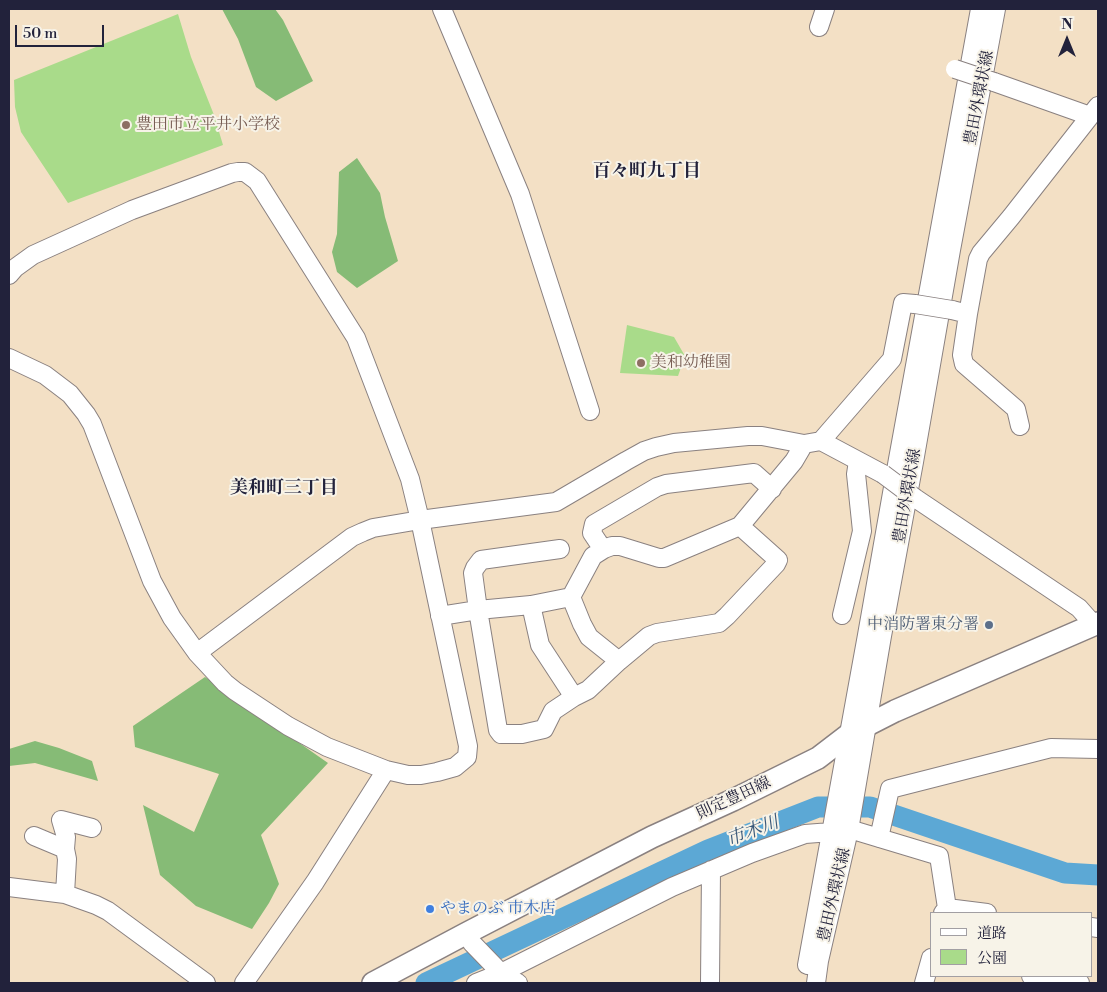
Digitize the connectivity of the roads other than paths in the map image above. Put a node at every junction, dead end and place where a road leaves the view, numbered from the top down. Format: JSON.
{"nodes":[{"id":1,"x":442,"y":9,"type":"edge"},
{"id":2,"x":825,"y":9,"type":"edge"},
{"id":3,"x":980,"y":9,"type":"edge"},
{"id":4,"x":996,"y":9,"type":"edge"},
{"id":5,"x":818,"y":27,"type":"dead end"},
{"id":6,"x":955,"y":69,"type":"dead end"},
{"id":7,"x":1094,"y":111,"type":"edge"},
{"id":8,"x":11,"y":268,"type":"edge"},
{"id":9,"x":960,"y":312,"type":"junction"},
{"id":10,"x":9,"y":358,"type":"edge"},
{"id":11,"x":590,"y":411,"type":"dead end"},
{"id":12,"x":1020,"y":426,"type":"dead end"},
{"id":13,"x":813,"y":442,"type":"junction"},
{"id":14,"x":858,"y":461,"type":"junction"},
{"id":15,"x":772,"y":489,"type":"junction"},
{"id":16,"x":420,"y":520,"type":"junction"},
{"id":17,"x":740,"y":526,"type":"junction"},
{"id":18,"x":560,"y":549,"type":"dead end"},
{"id":19,"x":604,"y":549,"type":"junction"},
{"id":20,"x":571,"y":597,"type":"junction"},
{"id":21,"x":531,"y":605,"type":"junction"},
{"id":22,"x":478,"y":610,"type":"junction"},
{"id":23,"x":842,"y":615,"type":"dead end"},
{"id":24,"x":440,"y":616,"type":"junction"},
{"id":25,"x":1096,"y":624,"type":"edge"},
{"id":26,"x":197,"y":653,"type":"junction"},
{"id":27,"x":619,"y":661,"type":"junction"},
{"id":28,"x":574,"y":697,"type":"junction"},
{"id":29,"x":867,"y":725,"type":"junction"},
{"id":30,"x":848,"y":735,"type":"junction"},
{"id":31,"x":1098,"y":749,"type":"edge"},
{"id":32,"x":386,"y":770,"type":"junction"},
{"id":33,"x":847,"y":791,"type":"junction"},
{"id":34,"x":841,"y":826,"type":"junction"},
{"id":35,"x":92,"y":828,"type":"dead end"},
{"id":36,"x":880,"y":832,"type":"junction"},
{"id":37,"x":34,"y":836,"type":"dead end"},
{"id":38,"x":65,"y":849,"type":"junction"},
{"id":39,"x":711,"y":870,"type":"junction"},
{"id":40,"x":9,"y":887,"type":"edge"},
{"id":41,"x":65,"y":894,"type":"junction"},
{"id":42,"x":945,"y":911,"type":"edge"},
{"id":43,"x":966,"y":912,"type":"edge"},
{"id":44,"x":469,"y":938,"type":"junction"},
{"id":45,"x":930,"y":963,"type":"edge"},
{"id":46,"x":501,"y":972,"type":"junction"},
{"id":47,"x":1038,"y":977,"type":"edge"},
{"id":48,"x":926,"y":982,"type":"edge"},
{"id":49,"x":206,"y":983,"type":"edge"},
{"id":50,"x":244,"y":983,"type":"edge"},
{"id":51,"x":373,"y":983,"type":"edge"},
{"id":52,"x":476,"y":983,"type":"edge"},
{"id":53,"x":518,"y":983,"type":"edge"},
{"id":54,"x":710,"y":983,"type":"edge"},
{"id":55,"x":804,"y":983,"type":"edge"},
{"id":56,"x":816,"y":983,"type":"edge"},
{"id":57,"x":1080,"y":983,"type":"edge"}],
"edges":[{"from":1,"to":11,"type":"street"},
{"from":2,"to":5,"type":"street"},
{"from":3,"to":30,"type":"street","name":"豊田外環状線"},
{"from":4,"to":29,"type":"street","name":"豊田外環状線"},
{"from":6,"to":7,"type":"street","bridge":true},
{"from":7,"to":9,"type":"street"},
{"from":8,"to":16,"type":"street"},
{"from":9,"to":12,"type":"street"},
{"from":9,"to":13,"type":"street","bridge":true},
{"from":10,"to":26,"type":"street"},
{"from":13,"to":14,"type":"street"},
{"from":13,"to":15,"type":"street"},
{"from":13,"to":16,"type":"street"},
{"from":14,"to":23,"type":"street"},
{"from":14,"to":25,"type":"street","bridge":true},
{"from":15,"to":17,"type":"street"},
{"from":15,"to":19,"type":"street"},
{"from":16,"to":24,"type":"street"},
{"from":16,"to":26,"type":"street"},
{"from":17,"to":19,"type":"street"},
{"from":17,"to":27,"type":"street"},
{"from":18,"to":22,"type":"street"},
{"from":19,"to":20,"type":"street"},
{"from":20,"to":21,"type":"street"},
{"from":20,"to":27,"type":"street"},
{"from":21,"to":22,"type":"street"},
{"from":21,"to":28,"type":"street"},
{"from":22,"to":24,"type":"street"},
{"from":22,"to":28,"type":"street"},
{"from":24,"to":32,"type":"street"},
{"from":25,"to":29,"type":"main road","name":"則定豊田線"},
{"from":26,"to":32,"type":"street"},
{"from":27,"to":28,"type":"street"},
{"from":29,"to":30,"type":"main road","name":"則定豊田線"},
{"from":29,"to":33,"type":"street","name":"豊田外環状線"},
{"from":30,"to":33,"type":"street","name":"豊田外環状線"},
{"from":30,"to":44,"type":"main road","name":"則定豊田線"},
{"from":31,"to":36,"type":"street"},
{"from":32,"to":50,"type":"street"},
{"from":33,"to":34,"type":"street","name":"豊田外環状線"},
{"from":34,"to":36,"type":"street"},
{"from":34,"to":39,"type":"street"},
{"from":34,"to":55,"type":"street","name":"豊田外環状線"},
{"from":34,"to":56,"type":"street","name":"豊田外環状線"},
{"from":35,"to":38,"type":"street"},
{"from":36,"to":42,"type":"street"},
{"from":37,"to":38,"type":"street"},
{"from":38,"to":41,"type":"street"},
{"from":39,"to":46,"type":"street"},
{"from":39,"to":54,"type":"street"},
{"from":40,"to":41,"type":"street"},
{"from":41,"to":49,"type":"street"},
{"from":42,"to":43,"type":"street"},
{"from":44,"to":46,"type":"street"},
{"from":44,"to":51,"type":"main road","name":"則定豊田線"},
{"from":45,"to":48,"type":"street"},
{"from":46,"to":52,"type":"street"},
{"from":46,"to":53,"type":"street"},
{"from":47,"to":57,"type":"street"}]}
